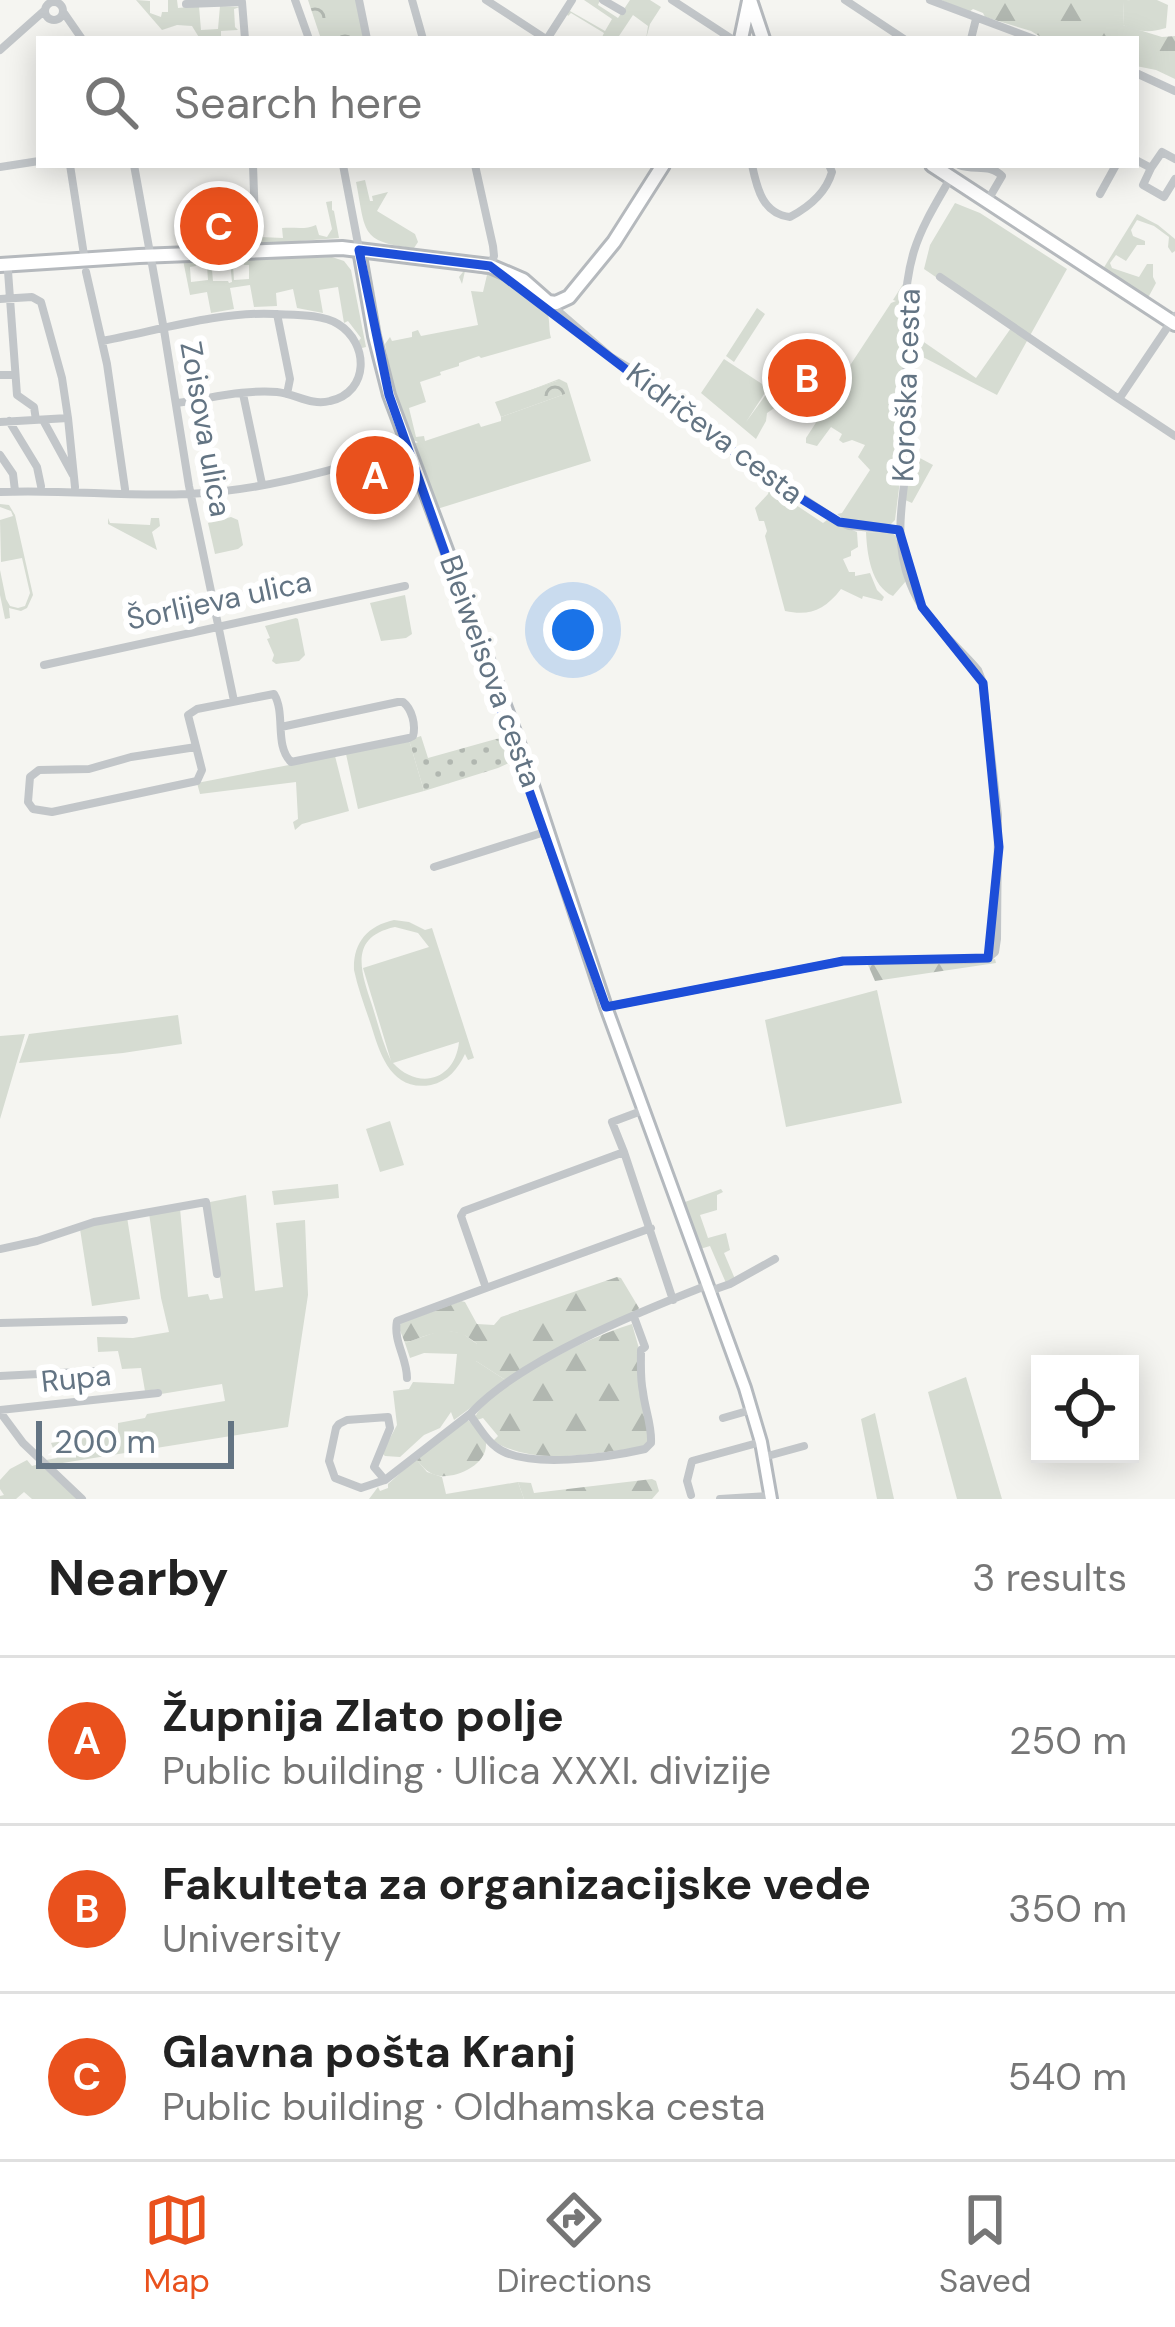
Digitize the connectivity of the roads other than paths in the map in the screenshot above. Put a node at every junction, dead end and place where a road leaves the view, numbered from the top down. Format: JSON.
{"nodes":[{"id":1,"x":295,"y":0,"type":"edge"},
{"id":2,"x":359,"y":0,"type":"edge"},
{"id":3,"x":412,"y":0,"type":"edge"},
{"id":4,"x":486,"y":0,"type":"edge"},
{"id":5,"x":572,"y":0,"type":"edge"},
{"id":6,"x":603,"y":0,"type":"edge"},
{"id":7,"x":672,"y":0,"type":"edge"},
{"id":8,"x":750,"y":0,"type":"edge"},
{"id":9,"x":845,"y":0,"type":"edge"},
{"id":10,"x":930,"y":0,"type":"edge"},
{"id":11,"x":242,"y":1,"type":"edge"},
{"id":12,"x":187,"y":4,"type":"dead end"},
{"id":13,"x":55,"y":7,"type":"edge"},
{"id":14,"x":622,"y":11,"type":"dead end"},
{"id":15,"x":976,"y":19,"type":"junction"},
{"id":16,"x":80,"y":36,"type":"edge"},
{"id":17,"x":245,"y":36,"type":"edge"},
{"id":18,"x":307,"y":36,"type":"edge"},
{"id":19,"x":367,"y":36,"type":"edge"},
{"id":20,"x":422,"y":36,"type":"edge"},
{"id":21,"x":542,"y":36,"type":"edge"},
{"id":22,"x":549,"y":36,"type":"edge"},
{"id":23,"x":732,"y":36,"type":"edge"},
{"id":24,"x":738,"y":36,"type":"edge"},
{"id":25,"x":762,"y":36,"type":"edge"},
{"id":26,"x":899,"y":36,"type":"edge"},
{"id":27,"x":972,"y":36,"type":"edge"},
{"id":28,"x":1024,"y":36,"type":"edge"},
{"id":29,"x":0,"y":50,"type":"edge"},
{"id":30,"x":1139,"y":74,"type":"edge"},
{"id":31,"x":1175,"y":91,"type":"edge"},
{"id":32,"x":1175,"y":159,"type":"edge"},
{"id":33,"x":36,"y":161,"type":"edge"},
{"id":34,"x":1139,"y":162,"type":"edge"},
{"id":35,"x":0,"y":166,"type":"edge"},
{"id":36,"x":70,"y":168,"type":"edge"},
{"id":37,"x":135,"y":168,"type":"edge"},
{"id":38,"x":253,"y":168,"type":"edge"},
{"id":39,"x":344,"y":168,"type":"edge"},
{"id":40,"x":476,"y":168,"type":"edge"},
{"id":41,"x":661,"y":168,"type":"edge"},
{"id":42,"x":753,"y":168,"type":"edge"},
{"id":43,"x":830,"y":168,"type":"edge"},
{"id":44,"x":991,"y":168,"type":"edge"},
{"id":45,"x":1114,"y":168,"type":"edge"},
{"id":46,"x":1151,"y":168,"type":"junction"},
{"id":47,"x":955,"y":171,"type":"edge"},
{"id":48,"x":1175,"y":178,"type":"edge"},
{"id":49,"x":1100,"y":194,"type":"dead end"},
{"id":50,"x":988,"y":200,"type":"junction"},
{"id":51,"x":359,"y":250,"type":"junction"},
{"id":52,"x":256,"y":253,"type":"junction"},
{"id":53,"x":84,"y":255,"type":"dead end"},
{"id":54,"x":151,"y":255,"type":"junction"},
{"id":55,"x":490,"y":266,"type":"junction"},
{"id":56,"x":4,"y":268,"type":"edge"},
{"id":57,"x":86,"y":272,"type":"dead end"},
{"id":58,"x":940,"y":277,"type":"dead end"},
{"id":59,"x":6,"y":300,"type":"edge"},
{"id":60,"x":548,"y":302,"type":"junction"},
{"id":61,"x":277,"y":314,"type":"junction"},
{"id":62,"x":1174,"y":321,"type":"edge"},
{"id":63,"x":164,"y":330,"type":"junction"},
{"id":64,"x":102,"y":341,"type":"junction"},
{"id":65,"x":0,"y":375,"type":"edge"},
{"id":66,"x":15,"y":376,"type":"junction"},
{"id":67,"x":243,"y":394,"type":"junction"},
{"id":68,"x":287,"y":394,"type":"junction"},
{"id":69,"x":1119,"y":399,"type":"junction"},
{"id":70,"x":176,"y":403,"type":"junction"},
{"id":71,"x":68,"y":418,"type":"junction"},
{"id":72,"x":39,"y":420,"type":"junction"},
{"id":73,"x":5,"y":422,"type":"edge"},
{"id":74,"x":1175,"y":436,"type":"edge"},
{"id":75,"x":407,"y":446,"type":"junction"},
{"id":76,"x":0,"y":455,"type":"edge"},
{"id":77,"x":262,"y":484,"type":"junction"},
{"id":78,"x":41,"y":486,"type":"dead end"},
{"id":79,"x":125,"y":489,"type":"dead end"},
{"id":80,"x":15,"y":491,"type":"junction"},
{"id":81,"x":0,"y":492,"type":"edge"},
{"id":82,"x":191,"y":494,"type":"junction"},
{"id":83,"x":898,"y":530,"type":"junction"},
{"id":84,"x":405,"y":586,"type":"dead end"},
{"id":85,"x":219,"y":625,"type":"junction"},
{"id":86,"x":44,"y":665,"type":"dead end"},
{"id":87,"x":234,"y":701,"type":"junction"},
{"id":88,"x":281,"y":727,"type":"junction"},
{"id":89,"x":196,"y":747,"type":"junction"},
{"id":90,"x":549,"y":831,"type":"junction"},
{"id":91,"x":434,"y":868,"type":"dead end"},
{"id":92,"x":606,"y":1007,"type":"junction"},
{"id":93,"x":644,"y":1110,"type":"junction"},
{"id":94,"x":624,"y":1152,"type":"junction"},
{"id":95,"x":651,"y":1228,"type":"junction"},
{"id":96,"x":0,"y":1249,"type":"edge"},
{"id":97,"x":775,"y":1259,"type":"dead end"},
{"id":98,"x":217,"y":1274,"type":"dead end"},
{"id":99,"x":486,"y":1288,"type":"junction"},
{"id":100,"x":709,"y":1288,"type":"junction"},
{"id":101,"x":674,"y":1300,"type":"junction"},
{"id":102,"x":634,"y":1316,"type":"junction"},
{"id":103,"x":124,"y":1320,"type":"dead end"},
{"id":104,"x":0,"y":1323,"type":"edge"},
{"id":105,"x":97,"y":1371,"type":"dead end"},
{"id":106,"x":0,"y":1376,"type":"edge"},
{"id":107,"x":407,"y":1378,"type":"dead end"},
{"id":108,"x":158,"y":1393,"type":"dead end"},
{"id":109,"x":753,"y":1410,"type":"junction"},
{"id":110,"x":0,"y":1411,"type":"edge"},
{"id":111,"x":472,"y":1413,"type":"junction"},
{"id":112,"x":723,"y":1418,"type":"dead end"},
{"id":113,"x":761,"y":1442,"type":"junction"},
{"id":114,"x":804,"y":1445,"type":"dead end"},
{"id":115,"x":764,"y":1457,"type":"junction"},
{"id":116,"x":385,"y":1480,"type":"junction"},
{"id":117,"x":691,"y":1495,"type":"dead end"},
{"id":118,"x":770,"y":1497,"type":"edge"},
{"id":119,"x":82,"y":1499,"type":"edge"},
{"id":120,"x":720,"y":1499,"type":"edge"}],
"edges":[{"from":1,"to":18,"type":"street"},
{"from":2,"to":19,"type":"street"},
{"from":3,"to":20,"type":"street"},
{"from":4,"to":21,"type":"street"},
{"from":5,"to":22,"type":"street"},
{"from":6,"to":14,"type":"street"},
{"from":7,"to":23,"type":"street"},
{"from":8,"to":24,"type":"main road"},
{"from":8,"to":25,"type":"main road"},
{"from":9,"to":26,"type":"street"},
{"from":10,"to":15,"type":"street"},
{"from":11,"to":12,"type":"street"},
{"from":11,"to":17,"type":"street"},
{"from":13,"to":16,"type":"street"},
{"from":13,"to":29,"type":"street"},
{"from":15,"to":27,"type":"street"},
{"from":15,"to":28,"type":"street"},
{"from":30,"to":31,"type":"street"},
{"from":32,"to":46,"type":"street"},
{"from":33,"to":35,"type":"street"},
{"from":34,"to":46,"type":"street"},
{"from":36,"to":53,"type":"street"},
{"from":37,"to":54,"type":"street","name":"Zoisova ulica"},
{"from":38,"to":52,"type":"street"},
{"from":39,"to":51,"type":"street","name":"Bleiweisova cesta"},
{"from":40,"to":55,"type":"street"},
{"from":41,"to":60,"type":"main road"},
{"from":42,"to":43,"type":"street"},
{"from":44,"to":50,"type":"street"},
{"from":45,"to":49,"type":"street"},
{"from":46,"to":48,"type":"street"},
{"from":47,"to":50,"type":"main road"},
{"from":47,"to":83,"type":"street","name":"Koroška cesta"},
{"from":50,"to":62,"type":"main road"},
{"from":51,"to":52,"type":"main road","name":"Kidričeva cesta"},
{"from":51,"to":55,"type":"main road","name":"Kidričeva cesta"},
{"from":51,"to":75,"type":"main road","name":"Bleiweisova cesta"},
{"from":52,"to":54,"type":"main road","name":"Kidričeva cesta"},
{"from":54,"to":56,"type":"main road","name":"Kidričeva cesta"},
{"from":54,"to":63,"type":"street","name":"Zoisova ulica"},
{"from":55,"to":60,"type":"main road","name":"Kidričeva cesta"},
{"from":56,"to":59,"type":"street"},
{"from":57,"to":64,"type":"street"},
{"from":58,"to":69,"type":"street"},
{"from":59,"to":66,"type":"street"},
{"from":59,"to":71,"type":"street"},
{"from":60,"to":83,"type":"street","name":"Kidričeva cesta"},
{"from":61,"to":63,"type":"street"},
{"from":61,"to":68,"type":"street"},
{"from":61,"to":68,"type":"street"},
{"from":62,"to":69,"type":"street"},
{"from":63,"to":64,"type":"street"},
{"from":63,"to":70,"type":"street","name":"Zoisova ulica"},
{"from":64,"to":79,"type":"street"},
{"from":65,"to":66,"type":"street"},
{"from":66,"to":72,"type":"street"},
{"from":67,"to":68,"type":"street"},
{"from":67,"to":70,"type":"street"},
{"from":67,"to":77,"type":"street"},
{"from":69,"to":74,"type":"street"},
{"from":70,"to":82,"type":"street","name":"Zoisova ulica"},
{"from":71,"to":72,"type":"street"},
{"from":71,"to":72,"type":"street"},
{"from":72,"to":73,"type":"street"},
{"from":73,"to":78,"type":"street"},
{"from":75,"to":77,"type":"street"},
{"from":75,"to":90,"type":"main road","name":"Bleiweisova cesta"},
{"from":76,"to":80,"type":"street"},
{"from":77,"to":82,"type":"street"},
{"from":80,"to":81,"type":"street"},
{"from":80,"to":82,"type":"street"},
{"from":82,"to":85,"type":"street","name":"Zoisova ulica"},
{"from":83,"to":92,"type":"street"},
{"from":84,"to":85,"type":"street","name":"Šorlijeva ulica"},
{"from":85,"to":86,"type":"street","name":"Šorlijeva ulica"},
{"from":85,"to":87,"type":"street","name":"Zoisova ulica"},
{"from":87,"to":88,"type":"street"},
{"from":87,"to":89,"type":"street"},
{"from":88,"to":88,"type":"street"},
{"from":89,"to":89,"type":"street"},
{"from":90,"to":91,"type":"street"},
{"from":90,"to":92,"type":"main road","name":"Bleiweisova cesta"},
{"from":92,"to":93,"type":"main road","name":"Bleiweisova cesta"},
{"from":93,"to":94,"type":"street"},
{"from":93,"to":100,"type":"main road","name":"Bleiweisova cesta"},
{"from":94,"to":95,"type":"street"},
{"from":94,"to":99,"type":"street"},
{"from":95,"to":99,"type":"street"},
{"from":95,"to":101,"type":"street"},
{"from":96,"to":98,"type":"street"},
{"from":97,"to":100,"type":"street"},
{"from":99,"to":107,"type":"street"},
{"from":100,"to":101,"type":"street"},
{"from":100,"to":109,"type":"main road","name":"Bleiweisova cesta"},
{"from":101,"to":102,"type":"street"},
{"from":102,"to":111,"type":"street"},
{"from":102,"to":111,"type":"street"},
{"from":103,"to":104,"type":"street","name":"Rupa"},
{"from":105,"to":106,"type":"street","name":"Rupa"},
{"from":108,"to":110,"type":"street","name":"Rupa"},
{"from":109,"to":112,"type":"street"},
{"from":109,"to":113,"type":"main road","name":"Bleiweisova cesta"},
{"from":110,"to":119,"type":"street","name":"Rupa"},
{"from":111,"to":116,"type":"street"},
{"from":113,"to":115,"type":"main road","name":"Bleiweisova cesta"},
{"from":113,"to":117,"type":"street"},
{"from":114,"to":115,"type":"street"},
{"from":115,"to":118,"type":"main road","name":"Bleiweisova cesta"},
{"from":116,"to":116,"type":"street"},
{"from":118,"to":120,"type":"street","name":"Bleiweisova cesta"}]}
